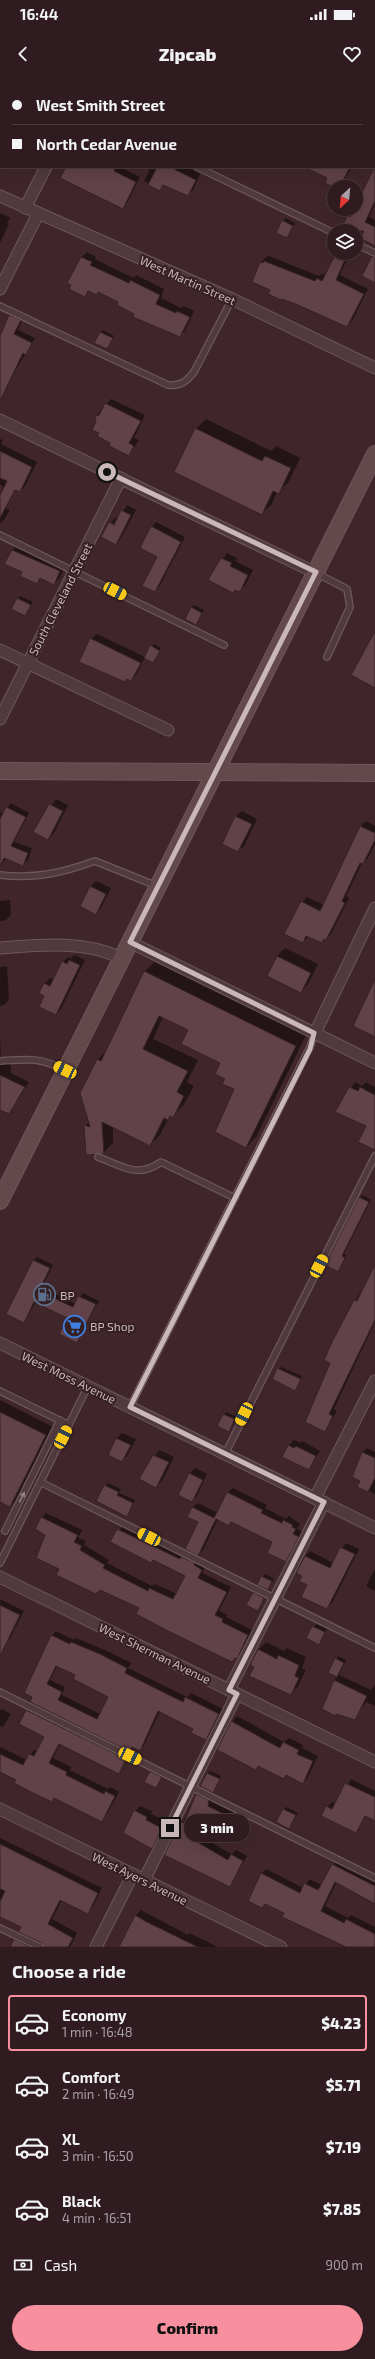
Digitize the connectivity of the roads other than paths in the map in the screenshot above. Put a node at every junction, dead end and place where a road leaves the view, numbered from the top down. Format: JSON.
{"nodes":[{"id":1,"x":45,"y":168,"type":"edge"},
{"id":2,"x":199,"y":168,"type":"edge"},
{"id":3,"x":0,"y":196,"type":"edge"},
{"id":4,"x":25,"y":208,"type":"junction"},
{"id":5,"x":38,"y":214,"type":"junction"},
{"id":6,"x":327,"y":230,"type":"edge"},
{"id":7,"x":363,"y":247,"type":"edge"},
{"id":8,"x":375,"y":253,"type":"edge"},
{"id":9,"x":0,"y":289,"type":"edge"},
{"id":10,"x":232,"y":299,"type":"junction"},
{"id":11,"x":0,"y":306,"type":"edge"},
{"id":12,"x":375,"y":368,"type":"edge"},
{"id":13,"x":0,"y":420,"type":"edge"},
{"id":14,"x":375,"y":454,"type":"edge"},
{"id":15,"x":121,"y":478,"type":"junction"},
{"id":16,"x":0,"y":535,"type":"edge"},
{"id":17,"x":74,"y":570,"type":"junction"},
{"id":18,"x":316,"y":572,"type":"junction"},
{"id":19,"x":224,"y":645,"type":"dead end"},
{"id":20,"x":0,"y":650,"type":"edge"},
{"id":21,"x":327,"y":657,"type":"dead end"},
{"id":22,"x":28,"y":664,"type":"junction"},
{"id":23,"x":0,"y":719,"type":"edge"},
{"id":24,"x":168,"y":730,"type":"dead end"},
{"id":25,"x":0,"y":771,"type":"edge"},
{"id":26,"x":215,"y":772,"type":"junction"},
{"id":27,"x":375,"y":773,"type":"edge"},
{"id":28,"x":0,"y":875,"type":"edge"},
{"id":29,"x":157,"y":886,"type":"junction"},
{"id":30,"x":375,"y":908,"type":"edge"},
{"id":31,"x":130,"y":942,"type":"junction"},
{"id":32,"x":0,"y":948,"type":"edge"},
{"id":33,"x":121,"y":958,"type":"junction"},
{"id":34,"x":314,"y":1033,"type":"junction"},
{"id":35,"x":0,"y":1061,"type":"edge"},
{"id":36,"x":375,"y":1063,"type":"edge"},
{"id":37,"x":65,"y":1070,"type":"junction"},
{"id":38,"x":375,"y":1156,"type":"edge"},
{"id":39,"x":98,"y":1157,"type":"dead end"},
{"id":40,"x":1,"y":1197,"type":"edge"},
{"id":41,"x":235,"y":1198,"type":"junction"},
{"id":42,"x":0,"y":1342,"type":"edge"},
{"id":43,"x":375,"y":1381,"type":"edge"},
{"id":44,"x":88,"y":1386,"type":"junction"},
{"id":45,"x":0,"y":1391,"type":"edge"},
{"id":46,"x":130,"y":1407,"type":"junction"},
{"id":47,"x":60,"y":1420,"type":"junction"},
{"id":48,"x":69,"y":1425,"type":"junction"},
{"id":49,"x":225,"y":1454,"type":"junction"},
{"id":50,"x":40,"y":1482,"type":"junction"},
{"id":51,"x":319,"y":1500,"type":"junction"},
{"id":52,"x":375,"y":1528,"type":"edge"},
{"id":53,"x":5,"y":1532,"type":"dead end"},
{"id":54,"x":0,"y":1563,"type":"edge"},
{"id":55,"x":0,"y":1577,"type":"edge"},
{"id":56,"x":275,"y":1599,"type":"junction"},
{"id":57,"x":375,"y":1648,"type":"edge"},
{"id":58,"x":0,"y":1692,"type":"edge"},
{"id":59,"x":233,"y":1692,"type":"junction"},
{"id":60,"x":375,"y":1762,"type":"edge"},
{"id":61,"x":190,"y":1788,"type":"junction"},
{"id":62,"x":0,"y":1809,"type":"edge"},
{"id":63,"x":132,"y":1874,"type":"junction"},
{"id":64,"x":375,"y":1878,"type":"edge"},
{"id":65,"x":144,"y":1880,"type":"junction"},
{"id":66,"x":0,"y":1928,"type":"edge"},
{"id":67,"x":40,"y":1947,"type":"edge"},
{"id":68,"x":96,"y":1947,"type":"edge"},
{"id":69,"x":281,"y":1947,"type":"edge"}],
"edges":[{"from":1,"to":4,"type":"street"},
{"from":2,"to":6,"type":"lane"},
{"from":3,"to":4,"type":"street","name":"West Martin Street"},
{"from":4,"to":5,"type":"street","name":"West Martin Street"},
{"from":5,"to":9,"type":"street"},
{"from":5,"to":10,"type":"street","name":"West Martin Street"},
{"from":7,"to":8,"type":"lane"},
{"from":10,"to":11,"type":"lane"},
{"from":10,"to":12,"type":"street","name":"West Martin Street"},
{"from":13,"to":15,"type":"street"},
{"from":14,"to":18,"type":"main road"},
{"from":15,"to":17,"type":"street","name":"South Cleveland Street"},
{"from":15,"to":18,"type":"street"},
{"from":16,"to":17,"type":"lane"},
{"from":17,"to":19,"type":"lane"},
{"from":17,"to":22,"type":"street","name":"South Cleveland Street"},
{"from":18,"to":21,"type":"lane"},
{"from":18,"to":26,"type":"main road"},
{"from":20,"to":22,"type":"street"},
{"from":22,"to":23,"type":"street","name":"South Cleveland Street"},
{"from":22,"to":24,"type":"street"},
{"from":25,"to":26,"type":"main road"},
{"from":26,"to":27,"type":"main road"},
{"from":26,"to":29,"type":"main road"},
{"from":28,"to":29,"type":"lane"},
{"from":29,"to":31,"type":"main road"},
{"from":30,"to":34,"type":"street"},
{"from":31,"to":33,"type":"main road"},
{"from":31,"to":34,"type":"street"},
{"from":32,"to":33,"type":"street"},
{"from":33,"to":37,"type":"main road"},
{"from":34,"to":36,"type":"street"},
{"from":34,"to":41,"type":"lane"},
{"from":35,"to":37,"type":"lane"},
{"from":37,"to":40,"type":"main road"},
{"from":38,"to":49,"type":"lane"},
{"from":39,"to":41,"type":"lane"},
{"from":41,"to":46,"type":"lane"},
{"from":42,"to":44,"type":"street","name":"West Moss Avenue"},
{"from":43,"to":51,"type":"street"},
{"from":44,"to":46,"type":"street","name":"West Moss Avenue"},
{"from":44,"to":48,"type":"lane"},
{"from":45,"to":47,"type":"lane"},
{"from":46,"to":49,"type":"street","name":"West Moss Avenue"},
{"from":47,"to":48,"type":"lane"},
{"from":53,"to":47,"type":"lane","one_way":true},
{"from":48,"to":50,"type":"lane"},
{"from":49,"to":51,"type":"street","name":"West Moss Avenue"},
{"from":50,"to":54,"type":"lane"},
{"from":50,"to":56,"type":"lane"},
{"from":51,"to":52,"type":"street","name":"West Moss Avenue"},
{"from":51,"to":56,"type":"street"},
{"from":55,"to":59,"type":"street","name":"West Sherman Avenue"},
{"from":56,"to":57,"type":"lane"},
{"from":56,"to":59,"type":"street"},
{"from":58,"to":61,"type":"lane"},
{"from":59,"to":60,"type":"street","name":"West Sherman Avenue"},
{"from":59,"to":61,"type":"street"},
{"from":61,"to":64,"type":"lane"},
{"from":61,"to":65,"type":"street"},
{"from":62,"to":63,"type":"street","name":"West Ayers Avenue"},
{"from":63,"to":65,"type":"street","name":"West Ayers Avenue"},
{"from":63,"to":68,"type":"street"},
{"from":65,"to":69,"type":"street","name":"West Ayers Avenue"},
{"from":66,"to":67,"type":"lane"}]}
